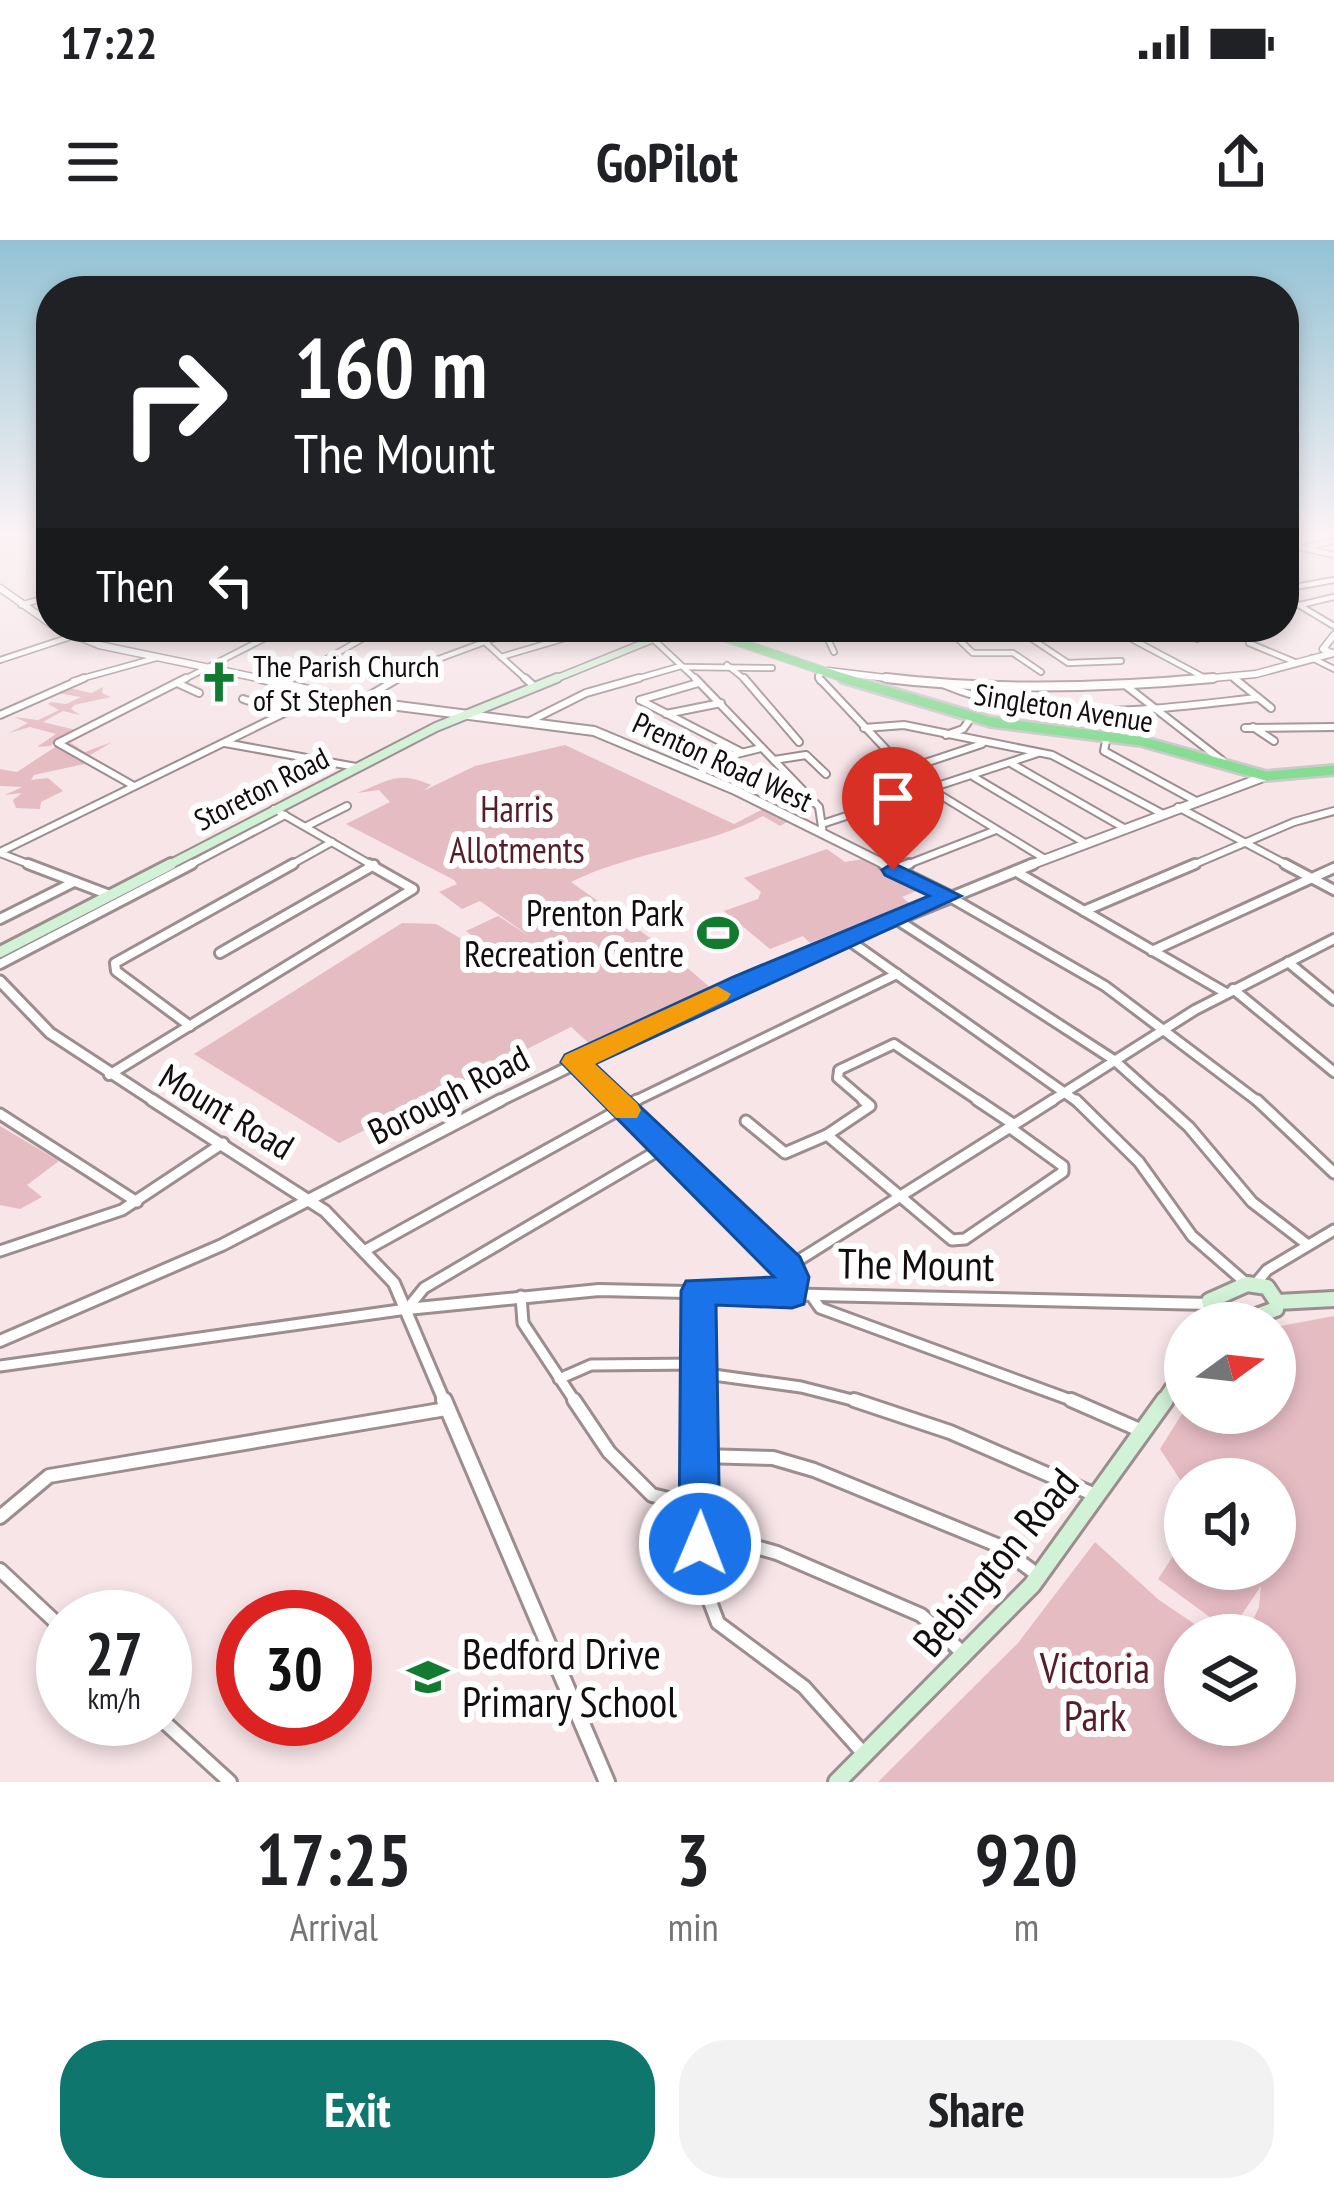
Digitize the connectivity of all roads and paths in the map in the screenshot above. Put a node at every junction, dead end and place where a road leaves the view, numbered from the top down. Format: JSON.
{"nodes":[{"id":1,"x":1299,"y":606,"type":"edge"},
{"id":2,"x":1334,"y":631,"type":"edge"},
{"id":3,"x":55,"y":642,"type":"edge"},
{"id":4,"x":99,"y":642,"type":"edge"},
{"id":5,"x":258,"y":642,"type":"edge"},
{"id":6,"x":358,"y":642,"type":"edge"},
{"id":7,"x":477,"y":642,"type":"edge"},
{"id":8,"x":484,"y":642,"type":"edge"},
{"id":9,"x":552,"y":642,"type":"edge"},
{"id":10,"x":646,"y":642,"type":"edge"},
{"id":11,"x":656,"y":642,"type":"edge"},
{"id":12,"x":736,"y":642,"type":"edge"},
{"id":13,"x":829,"y":642,"type":"edge"},
{"id":14,"x":962,"y":642,"type":"edge"},
{"id":15,"x":1036,"y":642,"type":"edge"},
{"id":16,"x":1139,"y":642,"type":"edge"},
{"id":17,"x":1250,"y":643,"type":"dead end"},
{"id":18,"x":834,"y":652,"type":"dead end"},
{"id":19,"x":1333,"y":653,"type":"edge"},
{"id":20,"x":163,"y":657,"type":"junction"},
{"id":21,"x":501,"y":657,"type":"junction"},
{"id":22,"x":1312,"y":658,"type":"junction"},
{"id":23,"x":0,"y":660,"type":"edge"},
{"id":24,"x":1121,"y":662,"type":"dead end"},
{"id":25,"x":1297,"y":663,"type":"junction"},
{"id":26,"x":727,"y":665,"type":"junction"},
{"id":27,"x":212,"y":666,"type":"junction"},
{"id":28,"x":682,"y":666,"type":"junction"},
{"id":29,"x":772,"y":668,"type":"dead end"},
{"id":30,"x":1334,"y":669,"type":"edge"},
{"id":31,"x":825,"y":671,"type":"junction"},
{"id":32,"x":1041,"y":672,"type":"dead end"},
{"id":33,"x":1232,"y":676,"type":"junction"},
{"id":34,"x":1206,"y":679,"type":"junction"},
{"id":35,"x":875,"y":681,"type":"junction"},
{"id":36,"x":698,"y":682,"type":"junction"},
{"id":37,"x":176,"y":683,"type":"junction"},
{"id":38,"x":946,"y":685,"type":"junction"},
{"id":39,"x":1125,"y":685,"type":"junction"},
{"id":40,"x":535,"y":687,"type":"junction"},
{"id":41,"x":281,"y":689,"type":"junction"},
{"id":42,"x":200,"y":694,"type":"dead end"},
{"id":43,"x":321,"y":694,"type":"junction"},
{"id":44,"x":1258,"y":698,"type":"junction"},
{"id":45,"x":243,"y":699,"type":"dead end"},
{"id":46,"x":359,"y":702,"type":"junction"},
{"id":47,"x":721,"y":703,"type":"junction"},
{"id":48,"x":1155,"y":708,"type":"junction"},
{"id":49,"x":1271,"y":708,"type":"dead end"},
{"id":50,"x":483,"y":714,"type":"junction"},
{"id":51,"x":665,"y":714,"type":"junction"},
{"id":52,"x":0,"y":716,"type":"edge"},
{"id":53,"x":463,"y":716,"type":"junction"},
{"id":54,"x":971,"y":718,"type":"junction"},
{"id":55,"x":528,"y":722,"type":"junction"},
{"id":56,"x":1334,"y":727,"type":"edge"},
{"id":57,"x":863,"y":728,"type":"junction"},
{"id":58,"x":945,"y":735,"type":"junction"},
{"id":59,"x":1107,"y":736,"type":"junction"},
{"id":60,"x":799,"y":742,"type":"dead end"},
{"id":61,"x":224,"y":743,"type":"junction"},
{"id":62,"x":982,"y":744,"type":"junction"},
{"id":63,"x":1282,"y":745,"type":"dead end"},
{"id":64,"x":761,"y":748,"type":"junction"},
{"id":65,"x":741,"y":752,"type":"junction"},
{"id":66,"x":1040,"y":752,"type":"junction"},
{"id":67,"x":772,"y":760,"type":"junction"},
{"id":68,"x":1224,"y":762,"type":"junction"},
{"id":69,"x":1010,"y":764,"type":"junction"},
{"id":70,"x":356,"y":767,"type":"junction"},
{"id":71,"x":904,"y":770,"type":"junction"},
{"id":72,"x":1334,"y":770,"type":"edge"},
{"id":73,"x":697,"y":774,"type":"junction"},
{"id":74,"x":826,"y":774,"type":"dead end"},
{"id":75,"x":973,"y":776,"type":"junction"},
{"id":76,"x":1266,"y":776,"type":"junction"},
{"id":77,"x":134,"y":786,"type":"junction"},
{"id":78,"x":932,"y":790,"type":"junction"},
{"id":79,"x":1195,"y":800,"type":"junction"},
{"id":80,"x":347,"y":806,"type":"dead end"},
{"id":81,"x":1177,"y":807,"type":"junction"},
{"id":82,"x":273,"y":809,"type":"junction"},
{"id":83,"x":1334,"y":812,"type":"edge"},
{"id":84,"x":1161,"y":813,"type":"junction"},
{"id":85,"x":285,"y":815,"type":"junction"},
{"id":86,"x":306,"y":826,"type":"junction"},
{"id":87,"x":1124,"y":828,"type":"junction"},
{"id":88,"x":824,"y":829,"type":"junction"},
{"id":89,"x":997,"y":830,"type":"junction"},
{"id":90,"x":334,"y":842,"type":"junction"},
{"id":91,"x":1244,"y":842,"type":"junction"},
{"id":92,"x":1085,"y":843,"type":"junction"},
{"id":93,"x":0,"y":853,"type":"edge"},
{"id":94,"x":1046,"y":859,"type":"junction"},
{"id":95,"x":374,"y":865,"type":"junction"},
{"id":96,"x":1334,"y":868,"type":"edge"},
{"id":97,"x":893,"y":870,"type":"junction"},
{"id":98,"x":1014,"y":870,"type":"junction"},
{"id":99,"x":1311,"y":878,"type":"junction"},
{"id":100,"x":75,"y":881,"type":"junction"},
{"id":101,"x":1334,"y":890,"type":"edge"},
{"id":102,"x":107,"y":895,"type":"junction"},
{"id":103,"x":949,"y":896,"type":"junction"},
{"id":104,"x":1084,"y":911,"type":"junction"},
{"id":105,"x":894,"y":918,"type":"junction"},
{"id":106,"x":0,"y":919,"type":"edge"},
{"id":107,"x":846,"y":938,"type":"junction"},
{"id":108,"x":1334,"y":939,"type":"edge"},
{"id":109,"x":1152,"y":951,"type":"junction"},
{"id":110,"x":0,"y":952,"type":"edge"},
{"id":111,"x":220,"y":953,"type":"dead end"},
{"id":112,"x":1288,"y":962,"type":"junction"},
{"id":113,"x":0,"y":964,"type":"edge"},
{"id":114,"x":897,"y":974,"type":"junction"},
{"id":115,"x":2,"y":987,"type":"edge"},
{"id":116,"x":1230,"y":991,"type":"junction"},
{"id":117,"x":1334,"y":1000,"type":"edge"},
{"id":118,"x":190,"y":1026,"type":"junction"},
{"id":119,"x":1169,"y":1026,"type":"junction"},
{"id":120,"x":1114,"y":1060,"type":"junction"},
{"id":121,"x":575,"y":1062,"type":"junction"},
{"id":122,"x":1334,"y":1072,"type":"edge"},
{"id":123,"x":109,"y":1075,"type":"junction"},
{"id":124,"x":1066,"y":1090,"type":"junction"},
{"id":125,"x":623,"y":1107,"type":"junction"},
{"id":126,"x":0,"y":1114,"type":"edge"},
{"id":127,"x":746,"y":1120,"type":"dead end"},
{"id":128,"x":1011,"y":1125,"type":"junction"},
{"id":129,"x":827,"y":1135,"type":"junction"},
{"id":130,"x":223,"y":1143,"type":"junction"},
{"id":131,"x":664,"y":1147,"type":"junction"},
{"id":132,"x":1334,"y":1173,"type":"edge"},
{"id":133,"x":899,"y":1196,"type":"junction"},
{"id":134,"x":310,"y":1199,"type":"junction"},
{"id":135,"x":137,"y":1202,"type":"junction"},
{"id":136,"x":1334,"y":1230,"type":"edge"},
{"id":137,"x":1308,"y":1245,"type":"junction"},
{"id":138,"x":0,"y":1251,"type":"edge"},
{"id":139,"x":364,"y":1251,"type":"junction"},
{"id":140,"x":788,"y":1267,"type":"junction"},
{"id":141,"x":1252,"y":1283,"type":"junction"},
{"id":142,"x":698,"y":1291,"type":"junction"},
{"id":143,"x":792,"y":1294,"type":"junction"},
{"id":144,"x":812,"y":1295,"type":"junction"},
{"id":145,"x":521,"y":1296,"type":"junction"},
{"id":146,"x":1334,"y":1300,"type":"edge"},
{"id":147,"x":1194,"y":1302,"type":"edge"},
{"id":148,"x":1214,"y":1302,"type":"edge"},
{"id":149,"x":1277,"y":1302,"type":"joint"},
{"id":150,"x":407,"y":1309,"type":"junction"},
{"id":151,"x":0,"y":1341,"type":"edge"},
{"id":152,"x":0,"y":1366,"type":"edge"},
{"id":153,"x":699,"y":1369,"type":"junction"},
{"id":154,"x":559,"y":1379,"type":"junction"},
{"id":155,"x":1164,"y":1400,"type":"edge"},
{"id":156,"x":446,"y":1409,"type":"junction"},
{"id":157,"x":1143,"y":1431,"type":"junction"},
{"id":158,"x":701,"y":1456,"type":"junction"},
{"id":159,"x":1100,"y":1498,"type":"junction"},
{"id":160,"x":700,"y":1507,"type":"junction"},
{"id":161,"x":0,"y":1517,"type":"edge"},
{"id":162,"x":700,"y":1544,"type":"junction"},
{"id":163,"x":0,"y":1570,"type":"edge"},
{"id":164,"x":1040,"y":1576,"type":"junction"},
{"id":165,"x":36,"y":1604,"type":"edge"},
{"id":166,"x":966,"y":1657,"type":"junction"},
{"id":167,"x":191,"y":1746,"type":"edge"},
{"id":168,"x":865,"y":1755,"type":"junction"},
{"id":169,"x":230,"y":1782,"type":"edge"},
{"id":170,"x":607,"y":1782,"type":"edge"},
{"id":171,"x":837,"y":1782,"type":"edge"}],
"edges":[{"from":1,"to":2,"type":"street"},
{"from":2,"to":19,"type":"street"},
{"from":3,"to":23,"type":"street"},
{"from":4,"to":20,"type":"street"},
{"from":5,"to":27,"type":"street"},
{"from":6,"to":41,"type":"street"},
{"from":7,"to":46,"type":"street"},
{"from":8,"to":21,"type":"street"},
{"from":9,"to":21,"type":"street"},
{"from":10,"to":40,"type":"main road","name":"Storeton Road"},
{"from":11,"to":28,"type":"street"},
{"from":12,"to":31,"type":"highway","name":"Singleton Avenue"},
{"from":13,"to":18,"type":"street"},
{"from":14,"to":32,"type":"street"},
{"from":15,"to":24,"type":"street"},
{"from":16,"to":34,"type":"street"},
{"from":17,"to":25,"type":"street"},
{"from":19,"to":22,"type":"street"},
{"from":20,"to":27,"type":"street"},
{"from":20,"to":52,"type":"street"},
{"from":21,"to":40,"type":"street"},
{"from":22,"to":25,"type":"street"},
{"from":22,"to":30,"type":"street"},
{"from":25,"to":33,"type":"street"},
{"from":26,"to":28,"type":"street"},
{"from":26,"to":29,"type":"street"},
{"from":26,"to":60,"type":"street"},
{"from":27,"to":37,"type":"street"},
{"from":27,"to":41,"type":"street"},
{"from":28,"to":36,"type":"street"},
{"from":28,"to":55,"type":"street"},
{"from":31,"to":35,"type":"highway","name":"Singleton Avenue"},
{"from":31,"to":57,"type":"street"},
{"from":33,"to":34,"type":"street"},
{"from":33,"to":44,"type":"street"},
{"from":34,"to":39,"type":"street"},
{"from":35,"to":38,"type":"street"},
{"from":35,"to":54,"type":"highway","name":"Singleton Avenue"},
{"from":36,"to":47,"type":"street"},
{"from":36,"to":51,"type":"street"},
{"from":37,"to":42,"type":"street"},
{"from":37,"to":77,"type":"street"},
{"from":38,"to":39,"type":"street"},
{"from":38,"to":48,"type":"street"},
{"from":39,"to":48,"type":"street"},
{"from":40,"to":50,"type":"main road","name":"Storeton Road"},
{"from":41,"to":43,"type":"street"},
{"from":41,"to":45,"type":"street"},
{"from":43,"to":46,"type":"street"},
{"from":43,"to":61,"type":"street"},
{"from":44,"to":48,"type":"street"},
{"from":44,"to":49,"type":"street"},
{"from":46,"to":53,"type":"street"},
{"from":47,"to":51,"type":"street"},
{"from":47,"to":64,"type":"street"},
{"from":48,"to":68,"type":"street"},
{"from":50,"to":53,"type":"main road","name":"Storeton Road"},
{"from":50,"to":55,"type":"street","name":"Prenton Road West"},
{"from":51,"to":65,"type":"street"},
{"from":53,"to":70,"type":"main road","name":"Storeton Road"},
{"from":54,"to":58,"type":"street"},
{"from":54,"to":59,"type":"highway","name":"Singleton Avenue"},
{"from":55,"to":73,"type":"street","name":"Prenton Road West"},
{"from":56,"to":63,"type":"street"},
{"from":57,"to":58,"type":"street"},
{"from":57,"to":71,"type":"street"},
{"from":58,"to":62,"type":"street"},
{"from":59,"to":68,"type":"highway","name":"Singleton Avenue"},
{"from":59,"to":79,"type":"street"},
{"from":61,"to":70,"type":"street"},
{"from":61,"to":77,"type":"street"},
{"from":62,"to":66,"type":"street"},
{"from":62,"to":71,"type":"street"},
{"from":64,"to":65,"type":"street"},
{"from":64,"to":67,"type":"street"},
{"from":65,"to":73,"type":"street"},
{"from":66,"to":69,"type":"street"},
{"from":66,"to":84,"type":"street"},
{"from":67,"to":74,"type":"street"},
{"from":67,"to":88,"type":"street"},
{"from":68,"to":76,"type":"highway","name":"Singleton Avenue"},
{"from":69,"to":75,"type":"street"},
{"from":69,"to":87,"type":"street"},
{"from":70,"to":82,"type":"main road","name":"Storeton Road"},
{"from":71,"to":78,"type":"street"},
{"from":72,"to":76,"type":"highway","name":"Borough Road"},
{"from":73,"to":88,"type":"street","name":"Prenton Road West"},
{"from":75,"to":78,"type":"street"},
{"from":75,"to":92,"type":"street"},
{"from":76,"to":79,"type":"street","name":"Borough Road"},
{"from":77,"to":93,"type":"street"},
{"from":78,"to":88,"type":"street"},
{"from":78,"to":89,"type":"street"},
{"from":79,"to":81,"type":"street","name":"Borough Road"},
{"from":80,"to":86,"type":"street"},
{"from":81,"to":84,"type":"street","name":"Borough Road"},
{"from":81,"to":91,"type":"street"},
{"from":82,"to":85,"type":"street"},
{"from":82,"to":102,"type":"main road","name":"Storeton Road"},
{"from":83,"to":91,"type":"street"},
{"from":84,"to":87,"type":"street","name":"Borough Road"},
{"from":85,"to":86,"type":"street"},
{"from":85,"to":113,"type":"street","name":"Storeton Road"},
{"from":86,"to":90,"type":"street"},
{"from":87,"to":92,"type":"street","name":"Borough Road"},
{"from":88,"to":97,"type":"street","name":"Prenton Road West"},
{"from":89,"to":94,"type":"street"},
{"from":89,"to":97,"type":"street"},
{"from":90,"to":95,"type":"street"},
{"from":90,"to":118,"type":"street"},
{"from":91,"to":99,"type":"street"},
{"from":91,"to":104,"type":"street"},
{"from":92,"to":94,"type":"street","name":"Borough Road"},
{"from":93,"to":100,"type":"street"},
{"from":94,"to":98,"type":"street","name":"Borough Road"},
{"from":95,"to":111,"type":"street"},
{"from":95,"to":118,"type":"street"},
{"from":96,"to":99,"type":"street"},
{"from":97,"to":103,"type":"street","name":"Prenton Road West"},
{"from":98,"to":103,"type":"street","name":"Borough Road"},
{"from":98,"to":104,"type":"street"},
{"from":99,"to":101,"type":"street"},
{"from":99,"to":109,"type":"street"},
{"from":100,"to":102,"type":"street"},
{"from":100,"to":106,"type":"street"},
{"from":102,"to":110,"type":"main road","name":"Storeton Road"},
{"from":103,"to":105,"type":"street","name":"Borough Road"},
{"from":103,"to":119,"type":"street"},
{"from":104,"to":109,"type":"street"},
{"from":105,"to":107,"type":"street","name":"Borough Road"},
{"from":105,"to":120,"type":"street"},
{"from":107,"to":114,"type":"street"},
{"from":107,"to":121,"type":"street","name":"Borough Road"},
{"from":108,"to":112,"type":"street"},
{"from":109,"to":116,"type":"street"},
{"from":112,"to":116,"type":"street"},
{"from":112,"to":117,"type":"street"},
{"from":114,"to":124,"type":"street"},
{"from":114,"to":125,"type":"street"},
{"from":115,"to":123,"type":"street","name":"Mount Road"},
{"from":116,"to":119,"type":"street"},
{"from":116,"to":122,"type":"street"},
{"from":118,"to":123,"type":"street"},
{"from":119,"to":120,"type":"street"},
{"from":119,"to":132,"type":"street"},
{"from":120,"to":124,"type":"street"},
{"from":120,"to":137,"type":"street"},
{"from":121,"to":125,"type":"street"},
{"from":121,"to":134,"type":"street","name":"Borough Road"},
{"from":123,"to":130,"type":"street","name":"Mount Road"},
{"from":124,"to":128,"type":"street"},
{"from":124,"to":141,"type":"street"},
{"from":125,"to":131,"type":"street"},
{"from":125,"to":139,"type":"street"},
{"from":126,"to":135,"type":"street"},
{"from":127,"to":129,"type":"street"},
{"from":128,"to":129,"type":"street"},
{"from":128,"to":133,"type":"street"},
{"from":128,"to":133,"type":"street"},
{"from":129,"to":133,"type":"street"},
{"from":130,"to":134,"type":"street","name":"Mount Road"},
{"from":130,"to":135,"type":"street"},
{"from":131,"to":140,"type":"street"},
{"from":131,"to":150,"type":"street"},
{"from":133,"to":140,"type":"street"},
{"from":134,"to":139,"type":"street","name":"Mount Road"},
{"from":134,"to":151,"type":"street","name":"Borough Road"},
{"from":135,"to":138,"type":"street"},
{"from":136,"to":137,"type":"street"},
{"from":137,"to":141,"type":"street"},
{"from":139,"to":150,"type":"street","name":"Mount Road"},
{"from":140,"to":143,"type":"street"},
{"from":141,"to":148,"type":"main road"},
{"from":141,"to":149,"type":"main road"},
{"from":142,"to":143,"type":"street","name":"The Mount"},
{"from":142,"to":145,"type":"street","name":"The Mount"},
{"from":142,"to":153,"type":"street"},
{"from":143,"to":144,"type":"street","name":"The Mount"},
{"from":144,"to":147,"type":"street","name":"The Mount"},
{"from":144,"to":157,"type":"street"},
{"from":145,"to":150,"type":"street","name":"The Mount"},
{"from":145,"to":154,"type":"street"},
{"from":146,"to":149,"type":"main road"},
{"from":150,"to":152,"type":"street"},
{"from":150,"to":156,"type":"street","name":"Mount Road"},
{"from":153,"to":154,"type":"street"},
{"from":153,"to":158,"type":"street"},
{"from":153,"to":159,"type":"street"},
{"from":154,"to":160,"type":"street"},
{"from":155,"to":157,"type":"main road","name":"Bebington Road"},
{"from":156,"to":161,"type":"street"},
{"from":156,"to":170,"type":"street","name":"Mount Road"},
{"from":157,"to":159,"type":"main road","name":"Bebington Road"},
{"from":158,"to":160,"type":"street"},
{"from":158,"to":164,"type":"street"},
{"from":159,"to":164,"type":"main road","name":"Bebington Road"},
{"from":160,"to":162,"type":"street"},
{"from":162,"to":166,"type":"street"},
{"from":162,"to":168,"type":"street"},
{"from":163,"to":165,"type":"street"},
{"from":164,"to":166,"type":"main road","name":"Bebington Road"},
{"from":166,"to":168,"type":"main road","name":"Bebington Road"},
{"from":167,"to":169,"type":"street"},
{"from":168,"to":171,"type":"main road","name":"Bebington Road"}]}
